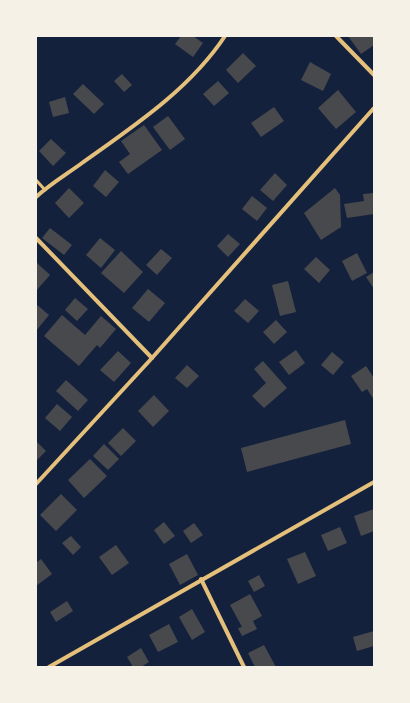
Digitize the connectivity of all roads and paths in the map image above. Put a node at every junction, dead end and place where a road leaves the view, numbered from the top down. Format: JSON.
{"nodes":[{"id":1,"x":225,"y":36,"type":"edge"},
{"id":2,"x":336,"y":36,"type":"edge"},
{"id":3,"x":374,"y":76,"type":"edge"},
{"id":4,"x":374,"y":108,"type":"edge"},
{"id":5,"x":36,"y":180,"type":"edge"},
{"id":6,"x":45,"y":190,"type":"junction"},
{"id":7,"x":36,"y":197,"type":"edge"},
{"id":8,"x":36,"y":238,"type":"edge"},
{"id":9,"x":152,"y":358,"type":"junction"},
{"id":10,"x":374,"y":482,"type":"edge"},
{"id":11,"x":36,"y":484,"type":"edge"},
{"id":12,"x":202,"y":579,"type":"junction"},
{"id":13,"x":49,"y":667,"type":"edge"},
{"id":14,"x":244,"y":667,"type":"edge"}],
"edges":[{"from":1,"to":6,"type":"street"},
{"from":2,"to":3,"type":"street"},
{"from":4,"to":9,"type":"street"},
{"from":5,"to":6,"type":"lane"},
{"from":6,"to":7,"type":"street"},
{"from":8,"to":9,"type":"street"},
{"from":9,"to":11,"type":"street"},
{"from":10,"to":12,"type":"street"},
{"from":12,"to":13,"type":"street"},
{"from":12,"to":14,"type":"street"}]}
